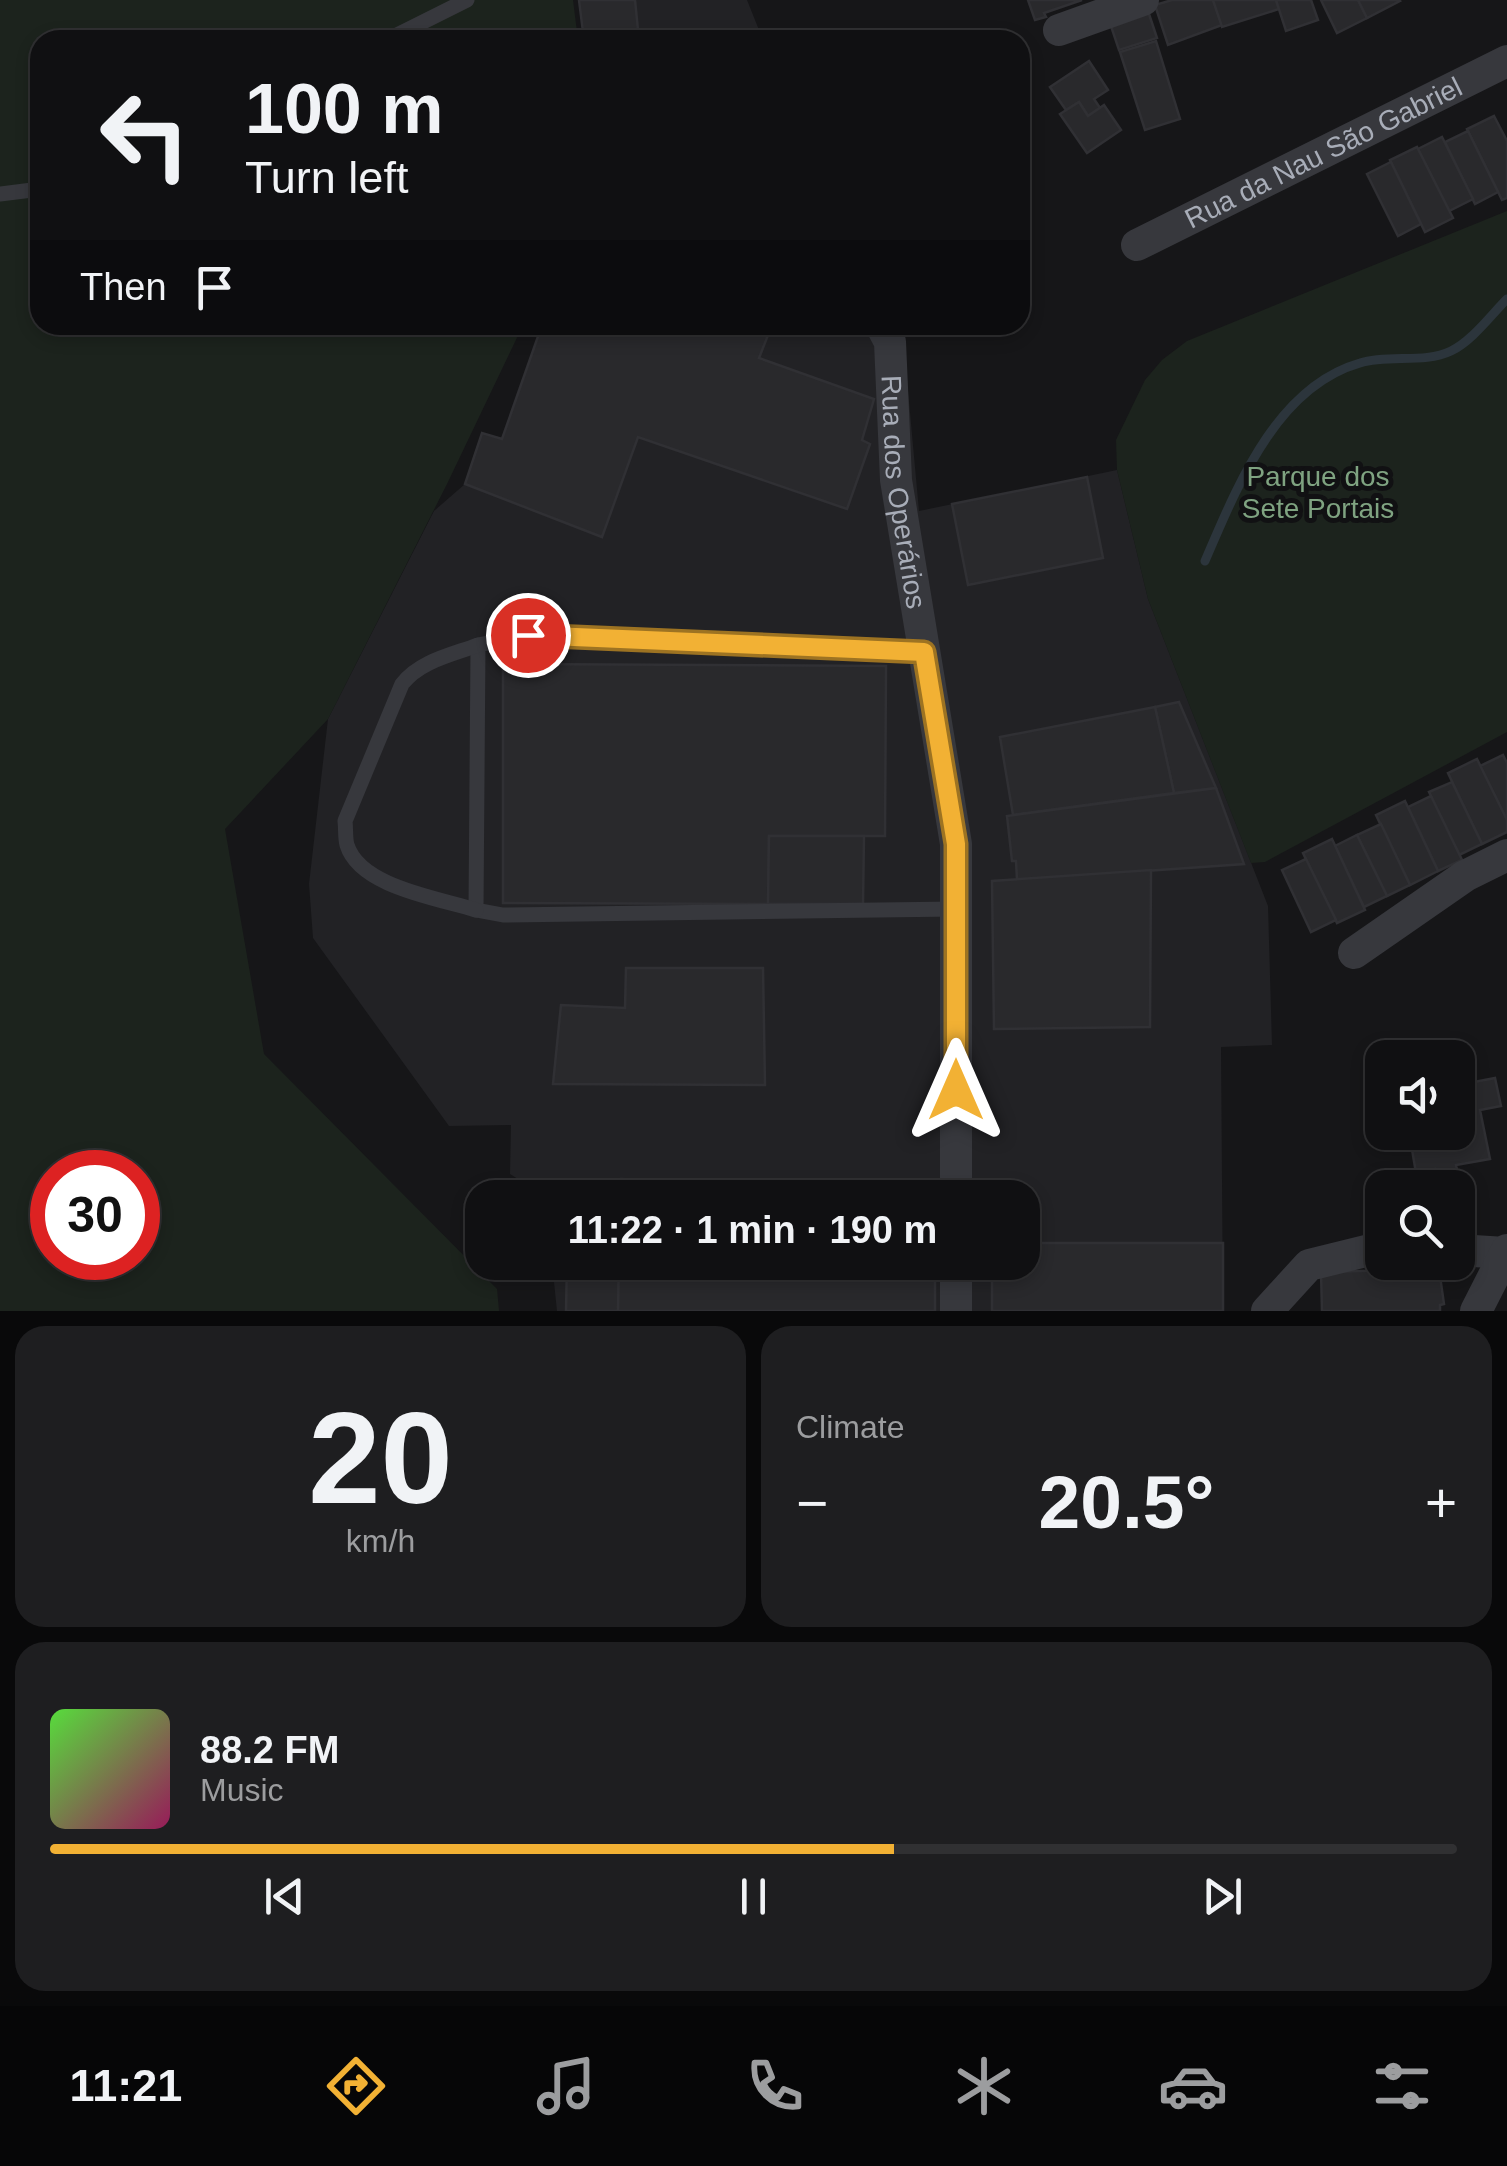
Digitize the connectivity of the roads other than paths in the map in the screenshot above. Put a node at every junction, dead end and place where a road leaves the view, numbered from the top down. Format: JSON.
{"nodes":[{"id":1,"x":467,"y":0,"type":"edge"},
{"id":2,"x":1142,"y":0,"type":"edge"},
{"id":3,"x":407,"y":30,"type":"edge"},
{"id":4,"x":1059,"y":30,"type":"dead end"},
{"id":5,"x":1507,"y":62,"type":"edge"},
{"id":6,"x":30,"y":190,"type":"edge"},
{"id":7,"x":0,"y":194,"type":"edge"},
{"id":8,"x":1137,"y":244,"type":"dead end"},
{"id":9,"x":886,"y":335,"type":"edge"},
{"id":10,"x":478,"y":645,"type":"junction"},
{"id":11,"x":924,"y":652,"type":"junction"},
{"id":12,"x":1507,"y":855,"type":"edge"},
{"id":13,"x":956,"y":909,"type":"junction"},
{"id":14,"x":476,"y":910,"type":"junction"},
{"id":15,"x":1354,"y":954,"type":"dead end"},
{"id":16,"x":956,"y":1180,"type":"edge"},
{"id":17,"x":1475,"y":1250,"type":"edge"},
{"id":18,"x":1365,"y":1251,"type":"edge"},
{"id":19,"x":1506,"y":1251,"type":"edge"},
{"id":20,"x":956,"y":1280,"type":"edge"},
{"id":21,"x":956,"y":1311,"type":"edge"},
{"id":22,"x":1267,"y":1311,"type":"edge"},
{"id":23,"x":1476,"y":1311,"type":"edge"}],
"edges":[{"from":1,"to":3,"type":"lane"},
{"from":2,"to":4,"type":"street"},
{"from":5,"to":8,"type":"street","name":"Rua da Nau São Gabriel"},
{"from":6,"to":7,"type":"lane"},
{"from":9,"to":11,"type":"street","name":"Rua dos Operários"},
{"from":10,"to":11,"type":"lane"},
{"from":10,"to":14,"type":"lane"},
{"from":10,"to":14,"type":"lane"},
{"from":11,"to":13,"type":"street","name":"Rua dos Operários"},
{"from":12,"to":15,"type":"street"},
{"from":13,"to":14,"type":"lane"},
{"from":13,"to":16,"type":"street","name":"Rua dos Operários"},
{"from":17,"to":19,"type":"street"},
{"from":18,"to":22,"type":"street"},
{"from":19,"to":23,"type":"street"},
{"from":20,"to":21,"type":"street"}]}
